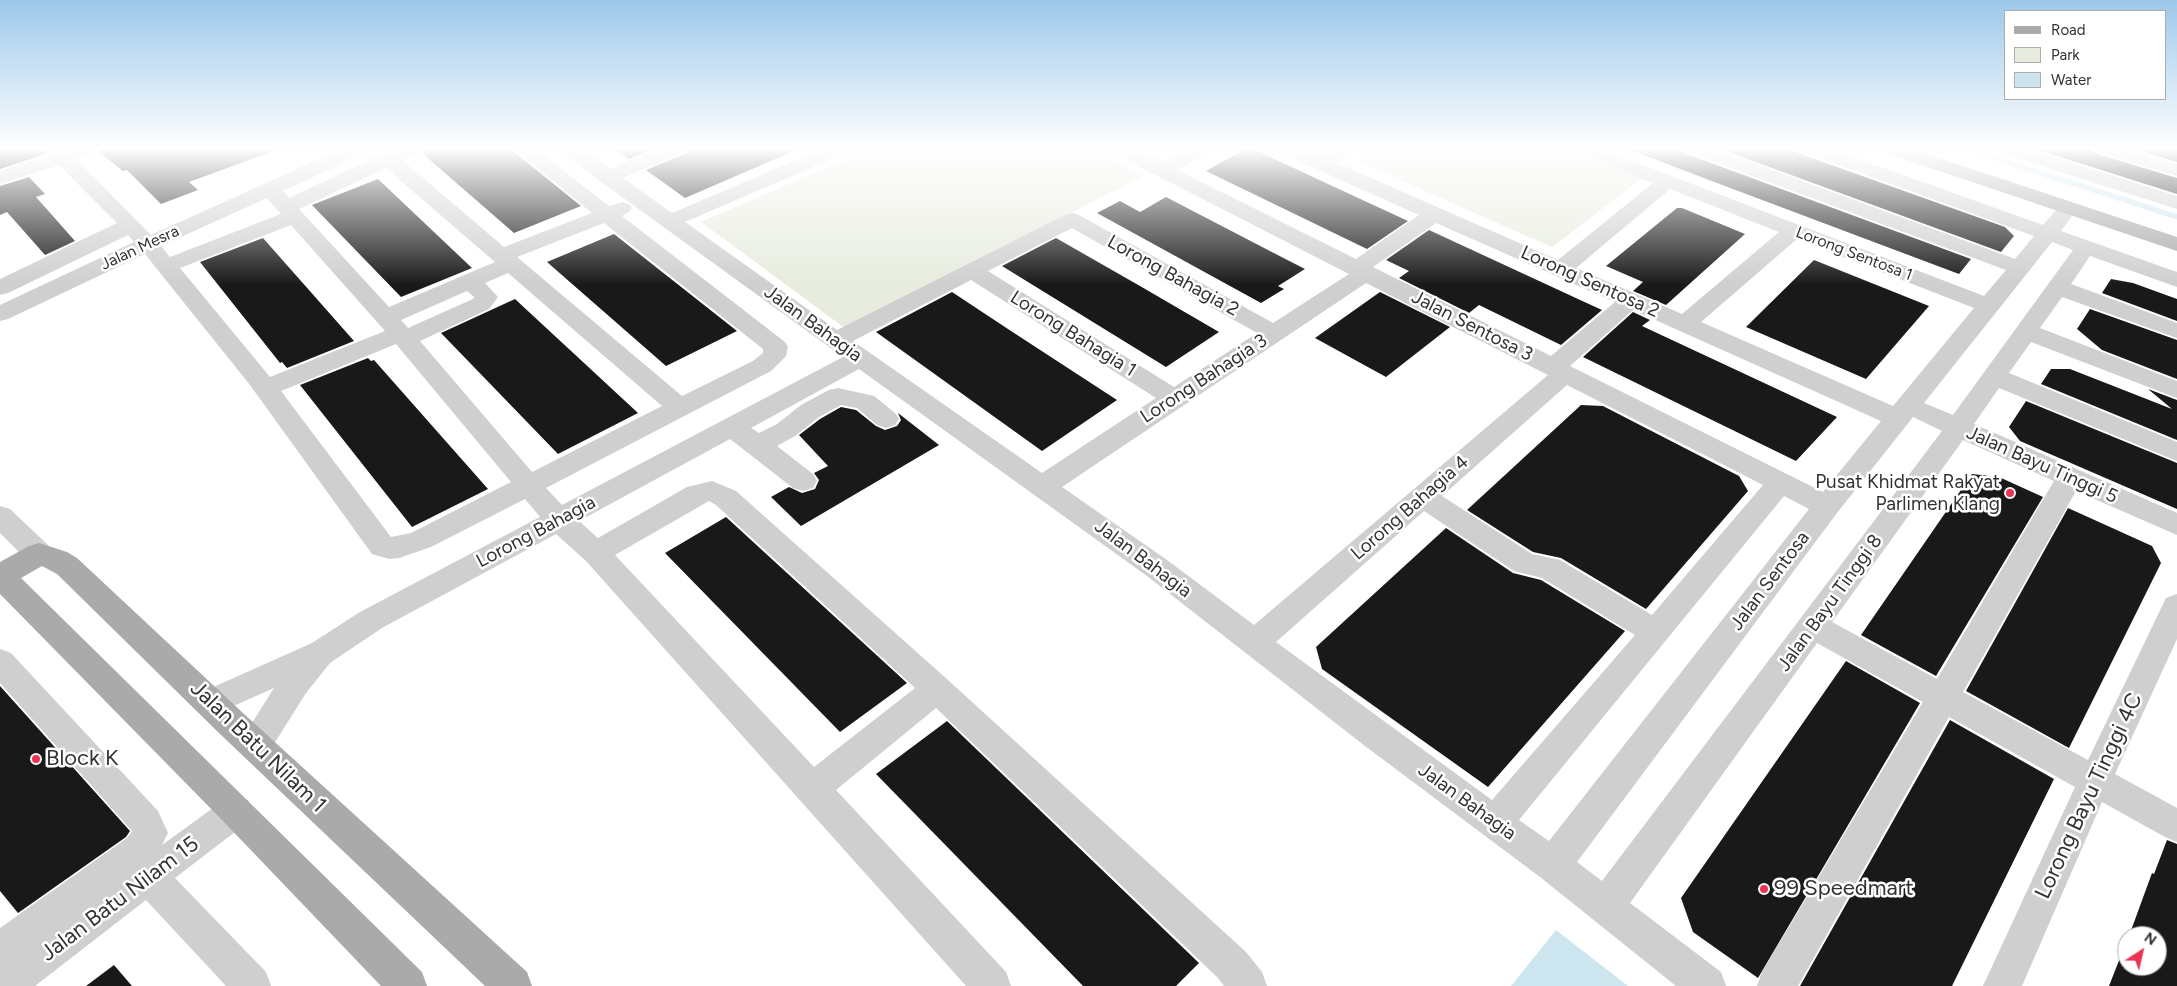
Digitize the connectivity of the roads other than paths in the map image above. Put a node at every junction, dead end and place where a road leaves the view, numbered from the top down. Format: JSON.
{"nodes":[{"id":1,"x":98,"y":193,"type":"edge"},
{"id":2,"x":261,"y":193,"type":"edge"},
{"id":3,"x":274,"y":193,"type":"edge"},
{"id":4,"x":326,"y":193,"type":"edge"},
{"id":5,"x":428,"y":193,"type":"edge"},
{"id":6,"x":580,"y":193,"type":"edge"},
{"id":7,"x":628,"y":193,"type":"edge"},
{"id":8,"x":735,"y":193,"type":"edge"},
{"id":9,"x":1208,"y":193,"type":"edge"},
{"id":10,"x":1388,"y":193,"type":"edge"},
{"id":11,"x":1654,"y":193,"type":"edge"},
{"id":12,"x":1738,"y":193,"type":"edge"},
{"id":13,"x":1769,"y":193,"type":"edge"},
{"id":14,"x":1937,"y":193,"type":"edge"},
{"id":15,"x":2024,"y":193,"type":"edge"},
{"id":16,"x":2071,"y":193,"type":"edge"},
{"id":17,"x":2146,"y":193,"type":"edge"},
{"id":18,"x":639,"y":201,"type":"junction"},
{"id":19,"x":2177,"y":203,"type":"edge"},
{"id":20,"x":2068,"y":208,"type":"junction"},
{"id":21,"x":291,"y":212,"type":"junction"},
{"id":22,"x":607,"y":214,"type":"junction"},
{"id":23,"x":1435,"y":214,"type":"junction"},
{"id":24,"x":670,"y":221,"type":"junction"},
{"id":25,"x":131,"y":225,"type":"junction"},
{"id":26,"x":2177,"y":228,"type":"edge"},
{"id":27,"x":1794,"y":230,"type":"junction"},
{"id":28,"x":2047,"y":232,"type":"junction"},
{"id":29,"x":148,"y":244,"type":"junction"},
{"id":30,"x":2177,"y":244,"type":"edge"},
{"id":31,"x":2085,"y":248,"type":"junction"},
{"id":32,"x":507,"y":259,"type":"junction"},
{"id":33,"x":166,"y":266,"type":"junction"},
{"id":34,"x":2020,"y":268,"type":"junction"},
{"id":35,"x":1361,"y":270,"type":"junction"},
{"id":36,"x":1561,"y":270,"type":"junction"},
{"id":37,"x":972,"y":271,"type":"junction"},
{"id":38,"x":2177,"y":280,"type":"edge"},
{"id":39,"x":2056,"y":287,"type":"junction"},
{"id":40,"x":0,"y":288,"type":"edge"},
{"id":41,"x":1631,"y":300,"type":"junction"},
{"id":42,"x":1989,"y":306,"type":"junction"},
{"id":43,"x":0,"y":314,"type":"edge"},
{"id":44,"x":1685,"y":324,"type":"junction"},
{"id":45,"x":396,"y":330,"type":"junction"},
{"id":46,"x":2026,"y":331,"type":"junction"},
{"id":47,"x":2177,"y":332,"type":"edge"},
{"id":48,"x":1274,"y":333,"type":"junction"},
{"id":49,"x":836,"y":340,"type":"junction"},
{"id":50,"x":860,"y":358,"type":"junction"},
{"id":51,"x":1560,"y":370,"type":"junction"},
{"id":52,"x":1994,"y":376,"type":"junction"},
{"id":53,"x":266,"y":388,"type":"junction"},
{"id":54,"x":2177,"y":390,"type":"edge"},
{"id":55,"x":1174,"y":398,"type":"junction"},
{"id":56,"x":680,"y":408,"type":"junction"},
{"id":57,"x":1902,"y":412,"type":"junction"},
{"id":58,"x":886,"y":419,"type":"dead end"},
{"id":59,"x":730,"y":426,"type":"junction"},
{"id":60,"x":1958,"y":428,"type":"junction"},
{"id":61,"x":758,"y":445,"type":"junction"},
{"id":62,"x":2177,"y":452,"type":"edge"},
{"id":63,"x":2070,"y":478,"type":"junction"},
{"id":64,"x":803,"y":481,"type":"dead end"},
{"id":65,"x":1781,"y":482,"type":"junction"},
{"id":66,"x":528,"y":485,"type":"junction"},
{"id":67,"x":1043,"y":486,"type":"junction"},
{"id":68,"x":1423,"y":497,"type":"junction"},
{"id":69,"x":1827,"y":506,"type":"junction"},
{"id":70,"x":0,"y":516,"type":"edge"},
{"id":71,"x":559,"y":520,"type":"junction"},
{"id":72,"x":2177,"y":525,"type":"edge"},
{"id":73,"x":596,"y":553,"type":"junction"},
{"id":74,"x":39,"y":554,"type":"junction"},
{"id":75,"x":0,"y":576,"type":"edge"},
{"id":76,"x":2177,"y":606,"type":"edge"},
{"id":77,"x":1813,"y":626,"type":"junction"},
{"id":78,"x":1655,"y":632,"type":"junction"},
{"id":79,"x":1254,"y":643,"type":"junction"},
{"id":80,"x":323,"y":652,"type":"junction"},
{"id":81,"x":0,"y":662,"type":"edge"},
{"id":82,"x":938,"y":689,"type":"junction"},
{"id":83,"x":1942,"y":696,"type":"junction"},
{"id":84,"x":211,"y":703,"type":"junction"},
{"id":85,"x":255,"y":745,"type":"junction"},
{"id":86,"x":2095,"y":780,"type":"junction"},
{"id":87,"x":812,"y":789,"type":"junction"},
{"id":88,"x":236,"y":811,"type":"junction"},
{"id":89,"x":1495,"y":823,"type":"junction"},
{"id":90,"x":2177,"y":826,"type":"edge"},
{"id":91,"x":1553,"y":865,"type":"junction"},
{"id":92,"x":149,"y":877,"type":"junction"},
{"id":93,"x":1605,"y":906,"type":"junction"},
{"id":94,"x":0,"y":950,"type":"edge"},
{"id":95,"x":3,"y":986,"type":"edge"},
{"id":96,"x":252,"y":986,"type":"edge"},
{"id":97,"x":408,"y":986,"type":"edge"},
{"id":98,"x":513,"y":986,"type":"edge"},
{"id":99,"x":992,"y":986,"type":"edge"},
{"id":100,"x":1248,"y":986,"type":"edge"},
{"id":101,"x":1707,"y":986,"type":"edge"},
{"id":102,"x":1776,"y":986,"type":"edge"},
{"id":103,"x":2002,"y":986,"type":"edge"}],
"edges":[{"from":1,"to":25,"type":"street"},
{"from":2,"to":29,"type":"street","name":"Jalan Mesra"},
{"from":3,"to":21,"type":"street"},
{"from":4,"to":21,"type":"street"},
{"from":5,"to":32,"type":"street"},
{"from":6,"to":22,"type":"street"},
{"from":7,"to":18,"type":"street","name":"Jalan Bahagia"},
{"from":8,"to":24,"type":"street"},
{"from":9,"to":35,"type":"street","name":"Jalan Sentosa 3"},
{"from":10,"to":23,"type":"street","name":"Lorong Sentosa 2"},
{"from":11,"to":36,"type":"street"},
{"from":12,"to":27,"type":"street","name":"Lorong Sentosa 1"},
{"from":13,"to":34,"type":"street"},
{"from":14,"to":28,"type":"street"},
{"from":15,"to":20,"type":"main road"},
{"from":16,"to":26,"type":"main road"},
{"from":17,"to":19,"type":"street"},
{"from":18,"to":22,"type":"street"},
{"from":18,"to":24,"type":"street","name":"Jalan Bahagia"},
{"from":20,"to":28,"type":"street","name":"Jalan Sentosa"},
{"from":20,"to":30,"type":"main road"},
{"from":21,"to":33,"type":"street"},
{"from":21,"to":45,"type":"street"},
{"from":22,"to":32,"type":"street"},
{"from":22,"to":56,"type":"street"},
{"from":23,"to":35,"type":"street","name":"Lorong Bahagia 3"},
{"from":23,"to":36,"type":"street","name":"Lorong Sentosa 2"},
{"from":24,"to":49,"type":"street","name":"Jalan Bahagia"},
{"from":25,"to":29,"type":"street"},
{"from":25,"to":40,"type":"street"},
{"from":27,"to":42,"type":"street","name":"Lorong Sentosa 1"},
{"from":27,"to":44,"type":"street"},
{"from":28,"to":31,"type":"street"},
{"from":28,"to":34,"type":"street","name":"Jalan Sentosa"},
{"from":29,"to":33,"type":"street"},
{"from":29,"to":43,"type":"street","name":"Jalan Mesra"},
{"from":31,"to":38,"type":"street"},
{"from":31,"to":39,"type":"street","name":"Jalan Bayu Tinggi 8"},
{"from":32,"to":45,"type":"street"},
{"from":32,"to":56,"type":"street"},
{"from":33,"to":53,"type":"street"},
{"from":34,"to":42,"type":"street","name":"Jalan Sentosa"},
{"from":35,"to":48,"type":"street","name":"Lorong Bahagia 3"},
{"from":35,"to":51,"type":"street","name":"Jalan Sentosa 3"},
{"from":36,"to":41,"type":"street","name":"Lorong Sentosa 2"},
{"from":37,"to":48,"type":"street","name":"Lorong Bahagia 2"},
{"from":37,"to":49,"type":"street"},
{"from":37,"to":55,"type":"street","name":"Lorong Bahagia 1"},
{"from":39,"to":46,"type":"street","name":"Jalan Bayu Tinggi 8"},
{"from":39,"to":47,"type":"street"},
{"from":41,"to":44,"type":"street","name":"Lorong Sentosa 2"},
{"from":41,"to":51,"type":"street","name":"Lorong Bahagia 4"},
{"from":42,"to":57,"type":"street","name":"Jalan Sentosa"},
{"from":44,"to":57,"type":"street","name":"Lorong Sentosa 2"},
{"from":45,"to":53,"type":"street"},
{"from":45,"to":66,"type":"street"},
{"from":46,"to":52,"type":"street","name":"Jalan Bayu Tinggi 8"},
{"from":46,"to":54,"type":"street"},
{"from":48,"to":55,"type":"street","name":"Lorong Bahagia 3"},
{"from":49,"to":50,"type":"street","name":"Jalan Bahagia"},
{"from":50,"to":59,"type":"street","name":"Lorong Bahagia"},
{"from":50,"to":67,"type":"street","name":"Jalan Bahagia"},
{"from":51,"to":65,"type":"street","name":"Jalan Sentosa 3"},
{"from":51,"to":68,"type":"street","name":"Lorong Bahagia 4"},
{"from":52,"to":60,"type":"street","name":"Jalan Bayu Tinggi 8"},
{"from":52,"to":62,"type":"street"},
{"from":53,"to":66,"type":"street"},
{"from":55,"to":67,"type":"street","name":"Lorong Bahagia 3"},
{"from":56,"to":66,"type":"street"},
{"from":57,"to":60,"type":"street","name":"Jalan Bayu Tinggi 5"},
{"from":57,"to":69,"type":"street","name":"Jalan Sentosa"},
{"from":58,"to":61,"type":"street"},
{"from":59,"to":61,"type":"street"},
{"from":59,"to":71,"type":"street","name":"Lorong Bahagia"},
{"from":60,"to":63,"type":"street","name":"Jalan Bayu Tinggi 5"},
{"from":60,"to":77,"type":"street","name":"Jalan Bayu Tinggi 8"},
{"from":61,"to":64,"type":"street"},
{"from":63,"to":72,"type":"street","name":"Jalan Bayu Tinggi 5"},
{"from":63,"to":83,"type":"street"},
{"from":65,"to":69,"type":"street","name":"Jalan Sentosa 3"},
{"from":65,"to":78,"type":"street"},
{"from":66,"to":71,"type":"street"},
{"from":67,"to":79,"type":"street","name":"Jalan Bahagia"},
{"from":68,"to":78,"type":"street"},
{"from":68,"to":79,"type":"street","name":"Lorong Bahagia 4"},
{"from":69,"to":91,"type":"street","name":"Jalan Sentosa"},
{"from":70,"to":74,"type":"street","name":"Jalan Batu Nilam 1"},
{"from":71,"to":73,"type":"street"},
{"from":71,"to":80,"type":"street","name":"Lorong Bahagia"},
{"from":73,"to":82,"type":"street"},
{"from":73,"to":87,"type":"street"},
{"from":74,"to":75,"type":"main road"},
{"from":74,"to":84,"type":"main road","name":"Jalan Batu Nilam 1"},
{"from":75,"to":88,"type":"main road"},
{"from":76,"to":86,"type":"street","name":"Lorong Bayu Tinggi 4C"},
{"from":77,"to":83,"type":"street"},
{"from":77,"to":93,"type":"street","name":"Jalan Bayu Tinggi 8"},
{"from":78,"to":89,"type":"street"},
{"from":79,"to":89,"type":"street","name":"Jalan Bahagia"},
{"from":80,"to":84,"type":"street","name":"Lorong Bahagia"},
{"from":80,"to":85,"type":"street"},
{"from":81,"to":94,"type":"street"},
{"from":82,"to":87,"type":"street"},
{"from":82,"to":100,"type":"street"},
{"from":83,"to":86,"type":"street"},
{"from":83,"to":102,"type":"street"},
{"from":84,"to":85,"type":"main road","name":"Jalan Batu Nilam 1"},
{"from":85,"to":98,"type":"main road","name":"Jalan Batu Nilam 1"},
{"from":86,"to":90,"type":"street"},
{"from":86,"to":103,"type":"street","name":"Lorong Bayu Tinggi 4C"},
{"from":87,"to":99,"type":"street"},
{"from":88,"to":92,"type":"street","name":"Jalan Batu Nilam 15"},
{"from":88,"to":97,"type":"main road"},
{"from":89,"to":91,"type":"street","name":"Jalan Bahagia"},
{"from":91,"to":93,"type":"street","name":"Jalan Bahagia"},
{"from":92,"to":95,"type":"street","name":"Jalan Batu Nilam 15"},
{"from":92,"to":96,"type":"street"},
{"from":93,"to":101,"type":"street","name":"Jalan Bahagia"}]}
